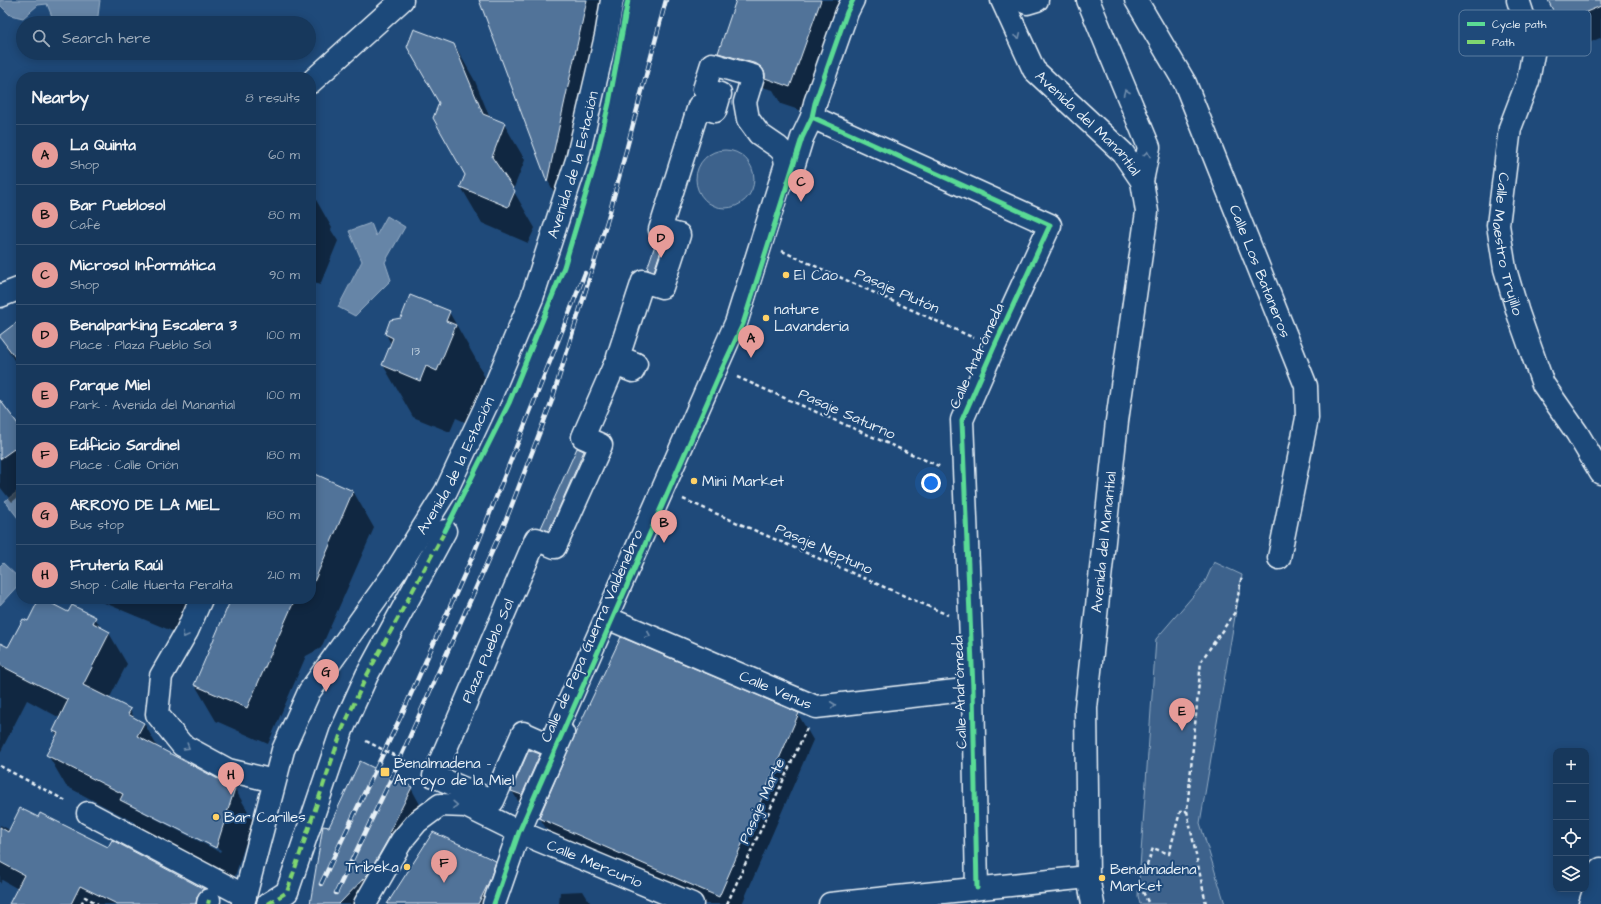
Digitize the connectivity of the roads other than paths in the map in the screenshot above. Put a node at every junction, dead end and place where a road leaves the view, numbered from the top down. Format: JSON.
{"nodes":[{"id":1,"x":402,"y":0,"type":"edge"},
{"id":2,"x":612,"y":0,"type":"edge"},
{"id":3,"x":853,"y":0,"type":"edge"},
{"id":4,"x":1002,"y":0,"type":"edge"},
{"id":5,"x":1020,"y":0,"type":"edge"},
{"id":6,"x":1037,"y":0,"type":"edge"},
{"id":7,"x":1088,"y":0,"type":"edge"},
{"id":8,"x":1136,"y":0,"type":"edge"},
{"id":9,"x":1518,"y":0,"type":"edge"},
{"id":10,"x":1521,"y":10,"type":"edge"},
{"id":11,"x":1533,"y":56,"type":"edge"},
{"id":12,"x":316,"y":77,"type":"edge"},
{"id":13,"x":812,"y":117,"type":"junction"},
{"id":14,"x":786,"y":164,"type":"joint"},
{"id":15,"x":1142,"y":181,"type":"junction"},
{"id":16,"x":16,"y":290,"type":"edge"},
{"id":17,"x":0,"y":296,"type":"edge"},
{"id":18,"x":1601,"y":473,"type":"edge"},
{"id":19,"x":444,"y":531,"type":"dead end"},
{"id":20,"x":1279,"y":558,"type":"dead end"},
{"id":21,"x":198,"y":604,"type":"edge"},
{"id":22,"x":612,"y":620,"type":"junction"},
{"id":23,"x":973,"y":689,"type":"junction"},
{"id":24,"x":473,"y":704,"type":"dead end"},
{"id":25,"x":274,"y":781,"type":"junction"},
{"id":26,"x":88,"y":813,"type":"road end"},
{"id":27,"x":417,"y":822,"type":"junction"},
{"id":28,"x":519,"y":832,"type":"junction"},
{"id":29,"x":1601,"y":869,"type":"edge"},
{"id":30,"x":1088,"y":877,"type":"junction"},
{"id":31,"x":977,"y":888,"type":"junction"},
{"id":32,"x":244,"y":900,"type":"edge"},
{"id":33,"x":268,"y":904,"type":"edge"},
{"id":34,"x":365,"y":904,"type":"edge"},
{"id":35,"x":494,"y":904,"type":"edge"},
{"id":36,"x":692,"y":904,"type":"edge"},
{"id":37,"x":830,"y":904,"type":"edge"},
{"id":38,"x":1094,"y":904,"type":"edge"},
{"id":39,"x":1590,"y":904,"type":"edge"}],
"edges":[{"from":1,"to":12,"type":"street"},
{"from":2,"to":25,"type":"street","name":"Avenida de la Estación"},
{"from":3,"to":13,"type":"street","name":"Calle de Pepa Guerra Valdenebro"},
{"from":4,"to":15,"type":"street","name":"Avenida del Manantial","one_way":true},
{"from":5,"to":6,"type":"street"},
{"from":15,"to":7,"type":"street","name":"Avenida del Manantial","one_way":true},
{"from":8,"to":20,"type":"street","name":"Calle Los Bataneros"},
{"from":9,"to":10,"type":"street","name":"Calle Maestro Trujillo"},
{"from":11,"to":18,"type":"street","name":"Calle Maestro Trujillo"},
{"from":13,"to":22,"type":"street","name":"Calle de Pepa Guerra Valdenebro"},
{"from":13,"to":23,"type":"street","name":"Calle Andrómeda"},
{"from":14,"to":14,"type":"street","name":"Plaza Pueblo Sol"},
{"from":15,"to":30,"type":"street","name":"Avenida del Manantial"},
{"from":16,"to":17,"type":"street"},
{"from":19,"to":33,"type":"street"},
{"from":21,"to":25,"type":"street","one_way":true},
{"from":22,"to":23,"type":"street","name":"Calle Venus","one_way":true},
{"from":22,"to":28,"type":"street","name":"Calle de Pepa Guerra Valdenebro"},
{"from":23,"to":31,"type":"street","name":"Calle Andrómeda"},
{"from":24,"to":27,"type":"street"},
{"from":25,"to":32,"type":"street","name":"Avenida de la Estación"},
{"from":26,"to":32,"type":"street"},
{"from":27,"to":28,"type":"street","name":"Calle Mercurio","one_way":true},
{"from":27,"to":34,"type":"street"},
{"from":28,"to":35,"type":"street","name":"Calle de Pepa Guerra Valdenebro"},
{"from":28,"to":36,"type":"street","name":"Calle Mercurio"},
{"from":29,"to":39,"type":"street"},
{"from":30,"to":31,"type":"street"},
{"from":30,"to":38,"type":"street","name":"Avenida del Manantial"},
{"from":31,"to":37,"type":"street"}]}
